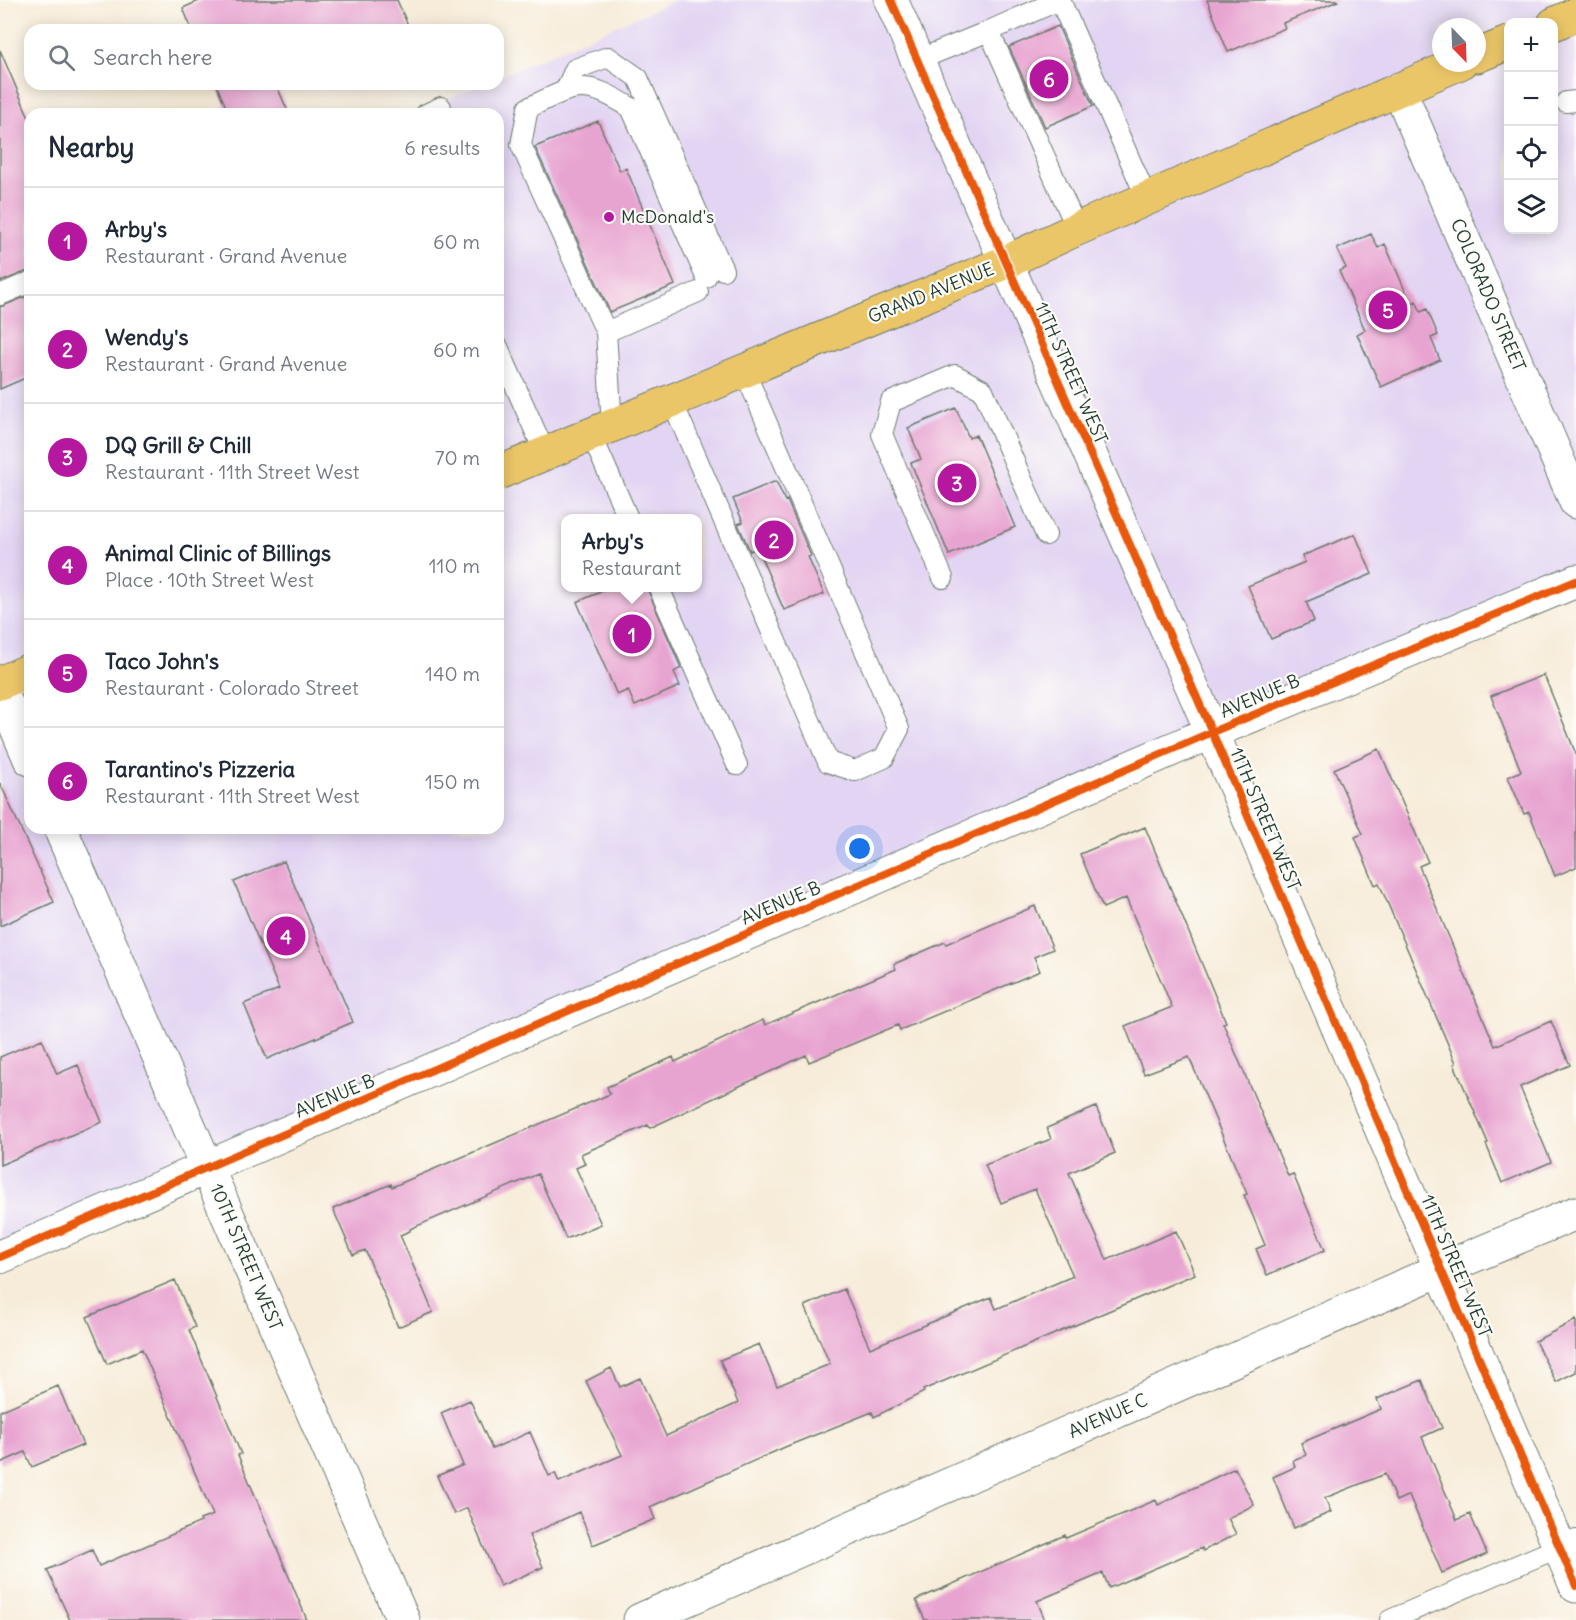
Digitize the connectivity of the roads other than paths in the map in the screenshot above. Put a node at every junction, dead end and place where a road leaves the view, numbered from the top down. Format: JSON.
{"nodes":[{"id":1,"x":891,"y":0,"type":"edge"},
{"id":2,"x":1059,"y":0,"type":"edge"},
{"id":3,"x":1576,"y":14,"type":"edge"},
{"id":4,"x":1558,"y":22,"type":"edge"},
{"id":5,"x":989,"y":31,"type":"junction"},
{"id":6,"x":1504,"y":45,"type":"edge"},
{"id":7,"x":1486,"y":52,"type":"edge"},
{"id":8,"x":918,"y":60,"type":"junction"},
{"id":9,"x":1439,"y":72,"type":"edge"},
{"id":10,"x":566,"y":89,"type":"junction"},
{"id":11,"x":1399,"y":89,"type":"junction"},
{"id":12,"x":1147,"y":198,"type":"junction"},
{"id":13,"x":1077,"y":229,"type":"junction"},
{"id":14,"x":1006,"y":262,"type":"junction"},
{"id":15,"x":709,"y":280,"type":"junction"},
{"id":16,"x":24,"y":285,"type":"edge"},
{"id":17,"x":0,"y":295,"type":"edge"},
{"id":18,"x":606,"y":332,"type":"junction"},
{"id":19,"x":504,"y":361,"type":"edge"},
{"id":20,"x":744,"y":370,"type":"junction"},
{"id":21,"x":672,"y":401,"type":"junction"},
{"id":22,"x":602,"y":430,"type":"junction"},
{"id":23,"x":545,"y":453,"type":"junction"},
{"id":24,"x":504,"y":470,"type":"edge"},
{"id":25,"x":1576,"y":502,"type":"edge"},
{"id":26,"x":627,"y":514,"type":"edge"},
{"id":27,"x":1046,"y":536,"type":"dead end"},
{"id":28,"x":943,"y":578,"type":"dead end"},
{"id":29,"x":1576,"y":581,"type":"edge"},
{"id":30,"x":661,"y":592,"type":"edge"},
{"id":31,"x":24,"y":673,"type":"edge"},
{"id":32,"x":0,"y":683,"type":"edge"},
{"id":33,"x":0,"y":689,"type":"edge"},
{"id":34,"x":1212,"y":732,"type":"junction"},
{"id":35,"x":24,"y":745,"type":"edge"},
{"id":36,"x":737,"y":765,"type":"dead end"},
{"id":37,"x":63,"y":834,"type":"edge"},
{"id":38,"x":207,"y":1168,"type":"junction"},
{"id":39,"x":1576,"y":1213,"type":"edge"},
{"id":40,"x":0,"y":1257,"type":"edge"},
{"id":41,"x":1442,"y":1269,"type":"junction"},
{"id":42,"x":1568,"y":1543,"type":"edge"},
{"id":43,"x":1576,"y":1586,"type":"edge"},
{"id":44,"x":403,"y":1620,"type":"edge"},
{"id":45,"x":640,"y":1620,"type":"edge"},
{"id":46,"x":1390,"y":1620,"type":"edge"}],
"edges":[{"from":1,"to":8,"type":"street","name":"11TH STREET WEST"},
{"from":2,"to":5,"type":"lane"},
{"from":2,"to":12,"type":"lane"},
{"from":3,"to":4,"type":"main road"},
{"from":5,"to":8,"type":"lane"},
{"from":5,"to":13,"type":"lane"},
{"from":6,"to":7,"type":"main road"},
{"from":8,"to":14,"type":"street","name":"11TH STREET WEST"},
{"from":9,"to":11,"type":"main road","name":"GRAND AVENUE"},
{"from":10,"to":15,"type":"lane"},
{"from":10,"to":15,"type":"lane"},
{"from":10,"to":18,"type":"lane"},
{"from":11,"to":12,"type":"main road","name":"GRAND AVENUE"},
{"from":11,"to":25,"type":"street","name":"COLORADO STREET"},
{"from":12,"to":13,"type":"main road","name":"GRAND AVENUE"},
{"from":13,"to":14,"type":"main road","name":"GRAND AVENUE"},
{"from":14,"to":20,"type":"main road","name":"GRAND AVENUE"},
{"from":14,"to":34,"type":"street","name":"11TH STREET WEST"},
{"from":15,"to":18,"type":"lane"},
{"from":16,"to":17,"type":"lane"},
{"from":18,"to":22,"type":"lane"},
{"from":19,"to":23,"type":"lane"},
{"from":20,"to":21,"type":"main road","name":"GRAND AVENUE"},
{"from":20,"to":21,"type":"lane"},
{"from":21,"to":22,"type":"main road","name":"GRAND AVENUE"},
{"from":22,"to":23,"type":"main road","name":"GRAND AVENUE"},
{"from":22,"to":26,"type":"lane"},
{"from":23,"to":24,"type":"main road","name":"GRAND AVENUE"},
{"from":27,"to":28,"type":"lane"},
{"from":29,"to":34,"type":"street","name":"AVENUE B"},
{"from":30,"to":36,"type":"lane"},
{"from":31,"to":32,"type":"main road"},
{"from":33,"to":35,"type":"street"},
{"from":34,"to":38,"type":"street","name":"AVENUE B"},
{"from":34,"to":41,"type":"street","name":"11TH STREET WEST"},
{"from":37,"to":38,"type":"street","name":"10TH STREET WEST"},
{"from":38,"to":40,"type":"street","name":"AVENUE B"},
{"from":38,"to":44,"type":"street","name":"10TH STREET WEST"},
{"from":39,"to":41,"type":"street","name":"AVENUE C"},
{"from":41,"to":42,"type":"street","name":"11TH STREET WEST"},
{"from":41,"to":45,"type":"street","name":"AVENUE C"},
{"from":42,"to":43,"type":"street","name":"11TH STREET WEST"},
{"from":42,"to":46,"type":"lane"}]}
